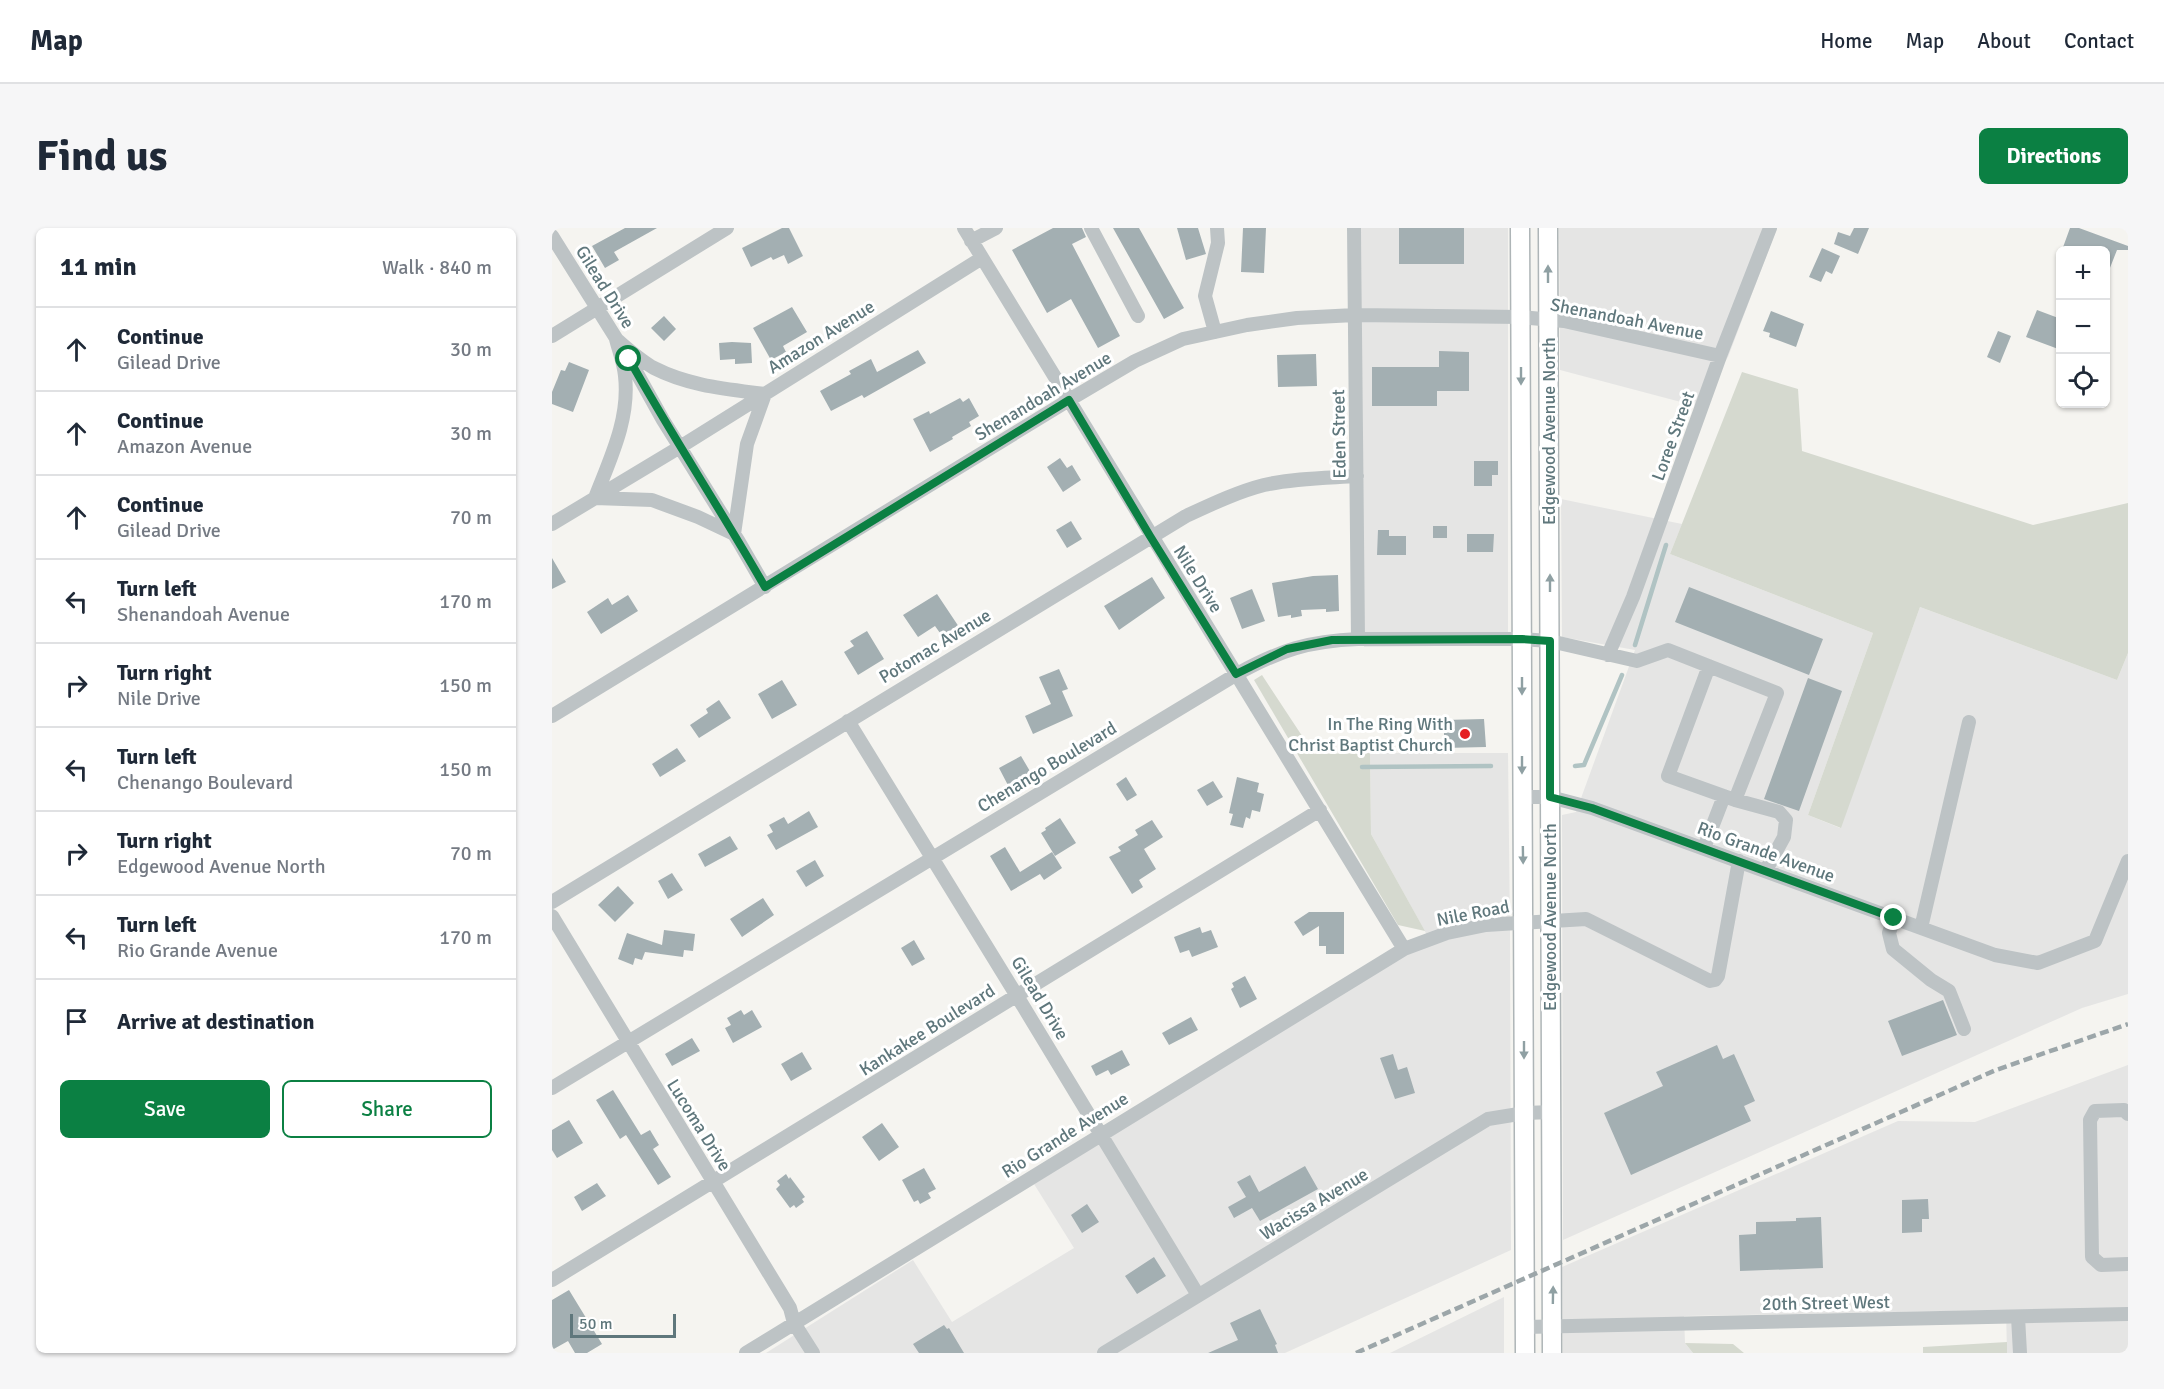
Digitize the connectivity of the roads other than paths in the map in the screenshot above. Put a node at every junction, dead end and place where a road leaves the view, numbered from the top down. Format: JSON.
{"nodes":[{"id":1,"x":727,"y":228,"type":"edge"},
{"id":2,"x":964,"y":228,"type":"edge"},
{"id":3,"x":996,"y":228,"type":"edge"},
{"id":4,"x":1091,"y":228,"type":"edge"},
{"id":5,"x":1217,"y":228,"type":"edge"},
{"id":6,"x":1354,"y":228,"type":"edge"},
{"id":7,"x":1520,"y":228,"type":"edge"},
{"id":8,"x":1548,"y":228,"type":"edge"},
{"id":9,"x":1770,"y":228,"type":"edge"},
{"id":10,"x":552,"y":236,"type":"edge"},
{"id":11,"x":971,"y":241,"type":"junction"},
{"id":12,"x":982,"y":258,"type":"junction"},
{"id":13,"x":597,"y":309,"type":"junction"},
{"id":14,"x":1355,"y":315,"type":"junction"},
{"id":15,"x":1138,"y":316,"type":"dead end"},
{"id":16,"x":1520,"y":317,"type":"junction"},
{"id":17,"x":1548,"y":320,"type":"junction"},
{"id":18,"x":1215,"y":332,"type":"junction"},
{"id":19,"x":552,"y":336,"type":"edge"},
{"id":20,"x":616,"y":339,"type":"junction"},
{"id":21,"x":1720,"y":356,"type":"junction"},
{"id":22,"x":765,"y":394,"type":"junction"},
{"id":23,"x":1069,"y":400,"type":"junction"},
{"id":24,"x":680,"y":447,"type":"junction"},
{"id":25,"x":1357,"y":476,"type":"junction"},
{"id":26,"x":595,"y":498,"type":"junction"},
{"id":27,"x":552,"y":524,"type":"edge"},
{"id":28,"x":734,"y":534,"type":"junction"},
{"id":29,"x":1150,"y":536,"type":"junction"},
{"id":30,"x":765,"y":587,"type":"junction"},
{"id":31,"x":1358,"y":639,"type":"junction"},
{"id":32,"x":1522,"y":639,"type":"junction"},
{"id":33,"x":1550,"y":641,"type":"junction"},
{"id":34,"x":1608,"y":655,"type":"junction"},
{"id":35,"x":1709,"y":666,"type":"junction"},
{"id":36,"x":1236,"y":674,"type":"junction"},
{"id":37,"x":552,"y":716,"type":"edge"},
{"id":38,"x":848,"y":721,"type":"junction"},
{"id":39,"x":1969,"y":722,"type":"dead end"},
{"id":40,"x":1522,"y":797,"type":"junction"},
{"id":41,"x":1550,"y":797,"type":"junction"},
{"id":42,"x":1729,"y":798,"type":"junction"},
{"id":43,"x":1320,"y":810,"type":"junction"},
{"id":44,"x":1704,"y":848,"type":"junction"},
{"id":45,"x":932,"y":858,"type":"junction"},
{"id":46,"x":1739,"y":861,"type":"junction"},
{"id":47,"x":2128,"y":861,"type":"edge"},
{"id":48,"x":1766,"y":870,"type":"junction"},
{"id":49,"x":552,"y":902,"type":"edge"},
{"id":50,"x":552,"y":916,"type":"edge"},
{"id":51,"x":1894,"y":918,"type":"junction"},
{"id":52,"x":1524,"y":921,"type":"junction"},
{"id":53,"x":1551,"y":921,"type":"junction"},
{"id":54,"x":1921,"y":928,"type":"junction"},
{"id":55,"x":1404,"y":949,"type":"junction"},
{"id":56,"x":1017,"y":996,"type":"junction"},
{"id":57,"x":1964,"y":1029,"type":"dead end"},
{"id":58,"x":627,"y":1042,"type":"junction"},
{"id":59,"x":552,"y":1089,"type":"edge"},
{"id":60,"x":1552,"y":1112,"type":"junction"},
{"id":61,"x":1525,"y":1113,"type":"junction"},
{"id":62,"x":2128,"y":1114,"type":"edge"},
{"id":63,"x":1100,"y":1135,"type":"junction"},
{"id":64,"x":712,"y":1181,"type":"junction"},
{"id":65,"x":2128,"y":1264,"type":"edge"},
{"id":66,"x":552,"y":1280,"type":"edge"},
{"id":67,"x":1198,"y":1295,"type":"junction"},
{"id":68,"x":2128,"y":1314,"type":"edge"},
{"id":69,"x":2018,"y":1317,"type":"junction"},
{"id":70,"x":794,"y":1323,"type":"junction"},
{"id":71,"x":1525,"y":1327,"type":"junction"},
{"id":72,"x":1552,"y":1327,"type":"junction"},
{"id":73,"x":746,"y":1353,"type":"edge"},
{"id":74,"x":813,"y":1353,"type":"edge"},
{"id":75,"x":1104,"y":1353,"type":"edge"},
{"id":76,"x":1525,"y":1353,"type":"edge"},
{"id":77,"x":1552,"y":1353,"type":"edge"},
{"id":78,"x":2020,"y":1353,"type":"edge"}],
"edges":[{"from":1,"to":13,"type":"street"},
{"from":2,"to":11,"type":"street","name":"Nile Drive"},
{"from":3,"to":11,"type":"street"},
{"from":4,"to":15,"type":"street"},
{"from":5,"to":18,"type":"street"},
{"from":6,"to":14,"type":"street","name":"Eden Street"},
{"from":7,"to":16,"type":"main road","name":"Edgewood Avenue North"},
{"from":17,"to":8,"type":"main road","name":"Edgewood Avenue North","one_way":true},
{"from":9,"to":21,"type":"street","name":"Loree Street"},
{"from":10,"to":13,"type":"street","name":"Gilead Drive"},
{"from":11,"to":12,"type":"street","name":"Nile Drive"},
{"from":12,"to":22,"type":"street","name":"Amazon Avenue"},
{"from":12,"to":23,"type":"street","name":"Nile Drive"},
{"from":13,"to":19,"type":"street"},
{"from":13,"to":20,"type":"street","name":"Gilead Drive"},
{"from":14,"to":16,"type":"street","name":"Shenandoah Avenue"},
{"from":14,"to":18,"type":"street","name":"Shenandoah Avenue"},
{"from":14,"to":25,"type":"street","name":"Eden Street"},
{"from":16,"to":17,"type":"street","name":"Shenandoah Avenue"},
{"from":16,"to":32,"type":"main road","name":"Edgewood Avenue North","one_way":true},
{"from":17,"to":21,"type":"street","name":"Shenandoah Avenue"},
{"from":33,"to":17,"type":"main road","name":"Edgewood Avenue North","one_way":true},
{"from":18,"to":23,"type":"street","name":"Shenandoah Avenue"},
{"from":20,"to":22,"type":"street"},
{"from":20,"to":24,"type":"street","name":"Gilead Drive"},
{"from":20,"to":26,"type":"street"},
{"from":21,"to":34,"type":"street","name":"Loree Street"},
{"from":22,"to":24,"type":"street","name":"Amazon Avenue"},
{"from":22,"to":28,"type":"street"},
{"from":23,"to":29,"type":"street","name":"Nile Drive"},
{"from":23,"to":30,"type":"street","name":"Shenandoah Avenue"},
{"from":24,"to":26,"type":"street","name":"Amazon Avenue"},
{"from":24,"to":28,"type":"street"},
{"from":25,"to":29,"type":"street","name":"Potomac Avenue"},
{"from":25,"to":31,"type":"street","name":"Eden Street"},
{"from":26,"to":27,"type":"street","name":"Amazon Avenue"},
{"from":26,"to":28,"type":"street"},
{"from":28,"to":30,"type":"street"},
{"from":29,"to":36,"type":"street","name":"Nile Drive"},
{"from":29,"to":38,"type":"street","name":"Potomac Avenue"},
{"from":30,"to":37,"type":"street","name":"Shenandoah Avenue"},
{"from":31,"to":32,"type":"street","name":"Chenango Boulevard"},
{"from":31,"to":36,"type":"street","name":"Chenango Boulevard"},
{"from":32,"to":33,"type":"street","name":"Chenango Boulevard"},
{"from":32,"to":40,"type":"main road","name":"Edgewood Avenue North","one_way":true},
{"from":33,"to":34,"type":"street","name":"Chenango Boulevard"},
{"from":33,"to":41,"type":"main road","name":"Edgewood Avenue North"},
{"from":34,"to":35,"type":"street","name":"Chenango Boulevard"},
{"from":35,"to":42,"type":"street"},
{"from":35,"to":42,"type":"street","name":"Chenango Boulevard"},
{"from":36,"to":43,"type":"street","name":"Nile Drive"},
{"from":36,"to":45,"type":"street","name":"Chenango Boulevard"},
{"from":38,"to":45,"type":"street","name":"Gilead Drive"},
{"from":38,"to":49,"type":"street","name":"Potomac Avenue"},
{"from":39,"to":54,"type":"street"},
{"from":40,"to":41,"type":"street","name":"Rio Grande Avenue"},
{"from":40,"to":52,"type":"main road","name":"Edgewood Avenue North","one_way":true},
{"from":41,"to":44,"type":"street","name":"Rio Grande Avenue"},
{"from":41,"to":53,"type":"main road","name":"Edgewood Avenue North"},
{"from":42,"to":44,"type":"street"},
{"from":42,"to":48,"type":"street"},
{"from":43,"to":55,"type":"street","name":"Nile Drive"},
{"from":43,"to":56,"type":"street","name":"Kankakee Boulevard"},
{"from":44,"to":46,"type":"street","name":"Rio Grande Avenue"},
{"from":45,"to":56,"type":"street","name":"Gilead Drive"},
{"from":45,"to":58,"type":"street","name":"Chenango Boulevard"},
{"from":46,"to":48,"type":"street","name":"Rio Grande Avenue"},
{"from":46,"to":53,"type":"street","name":"Nile Road"},
{"from":47,"to":54,"type":"street","name":"Rio Grande Avenue"},
{"from":48,"to":51,"type":"street","name":"Rio Grande Avenue"},
{"from":50,"to":58,"type":"street","name":"Lucoma Drive"},
{"from":51,"to":54,"type":"street","name":"Rio Grande Avenue"},
{"from":51,"to":57,"type":"street"},
{"from":52,"to":53,"type":"street","name":"Nile Road"},
{"from":52,"to":55,"type":"street","name":"Nile Road"},
{"from":52,"to":61,"type":"main road","name":"Edgewood Avenue North","one_way":true},
{"from":53,"to":60,"type":"main road","name":"Edgewood Avenue North"},
{"from":55,"to":63,"type":"street","name":"Rio Grande Avenue"},
{"from":56,"to":63,"type":"street","name":"Gilead Drive"},
{"from":56,"to":64,"type":"street","name":"Kankakee Boulevard"},
{"from":58,"to":59,"type":"street","name":"Chenango Boulevard"},
{"from":58,"to":64,"type":"street","name":"Lucoma Drive"},
{"from":60,"to":61,"type":"street","name":"Wacissa Avenue"},
{"from":72,"to":60,"type":"main road","name":"Edgewood Avenue North","one_way":true},
{"from":61,"to":67,"type":"street","name":"Wacissa Avenue"},
{"from":61,"to":71,"type":"main road","name":"Edgewood Avenue North"},
{"from":62,"to":65,"type":"street"},
{"from":63,"to":67,"type":"street","name":"Gilead Drive"},
{"from":63,"to":70,"type":"street","name":"Rio Grande Avenue"},
{"from":64,"to":66,"type":"street","name":"Kankakee Boulevard"},
{"from":64,"to":70,"type":"street","name":"Lucoma Drive"},
{"from":67,"to":75,"type":"street","name":"Wacissa Avenue"},
{"from":68,"to":69,"type":"street","name":"20th Street West"},
{"from":69,"to":72,"type":"street","name":"20th Street West"},
{"from":69,"to":78,"type":"street"},
{"from":70,"to":73,"type":"street","name":"Rio Grande Avenue"},
{"from":70,"to":74,"type":"street","name":"Lucoma Drive"},
{"from":71,"to":72,"type":"street","name":"20th Street West"},
{"from":71,"to":76,"type":"main road","name":"Edgewood Avenue North"},
{"from":72,"to":77,"type":"main road","name":"Edgewood Avenue North"}]}
